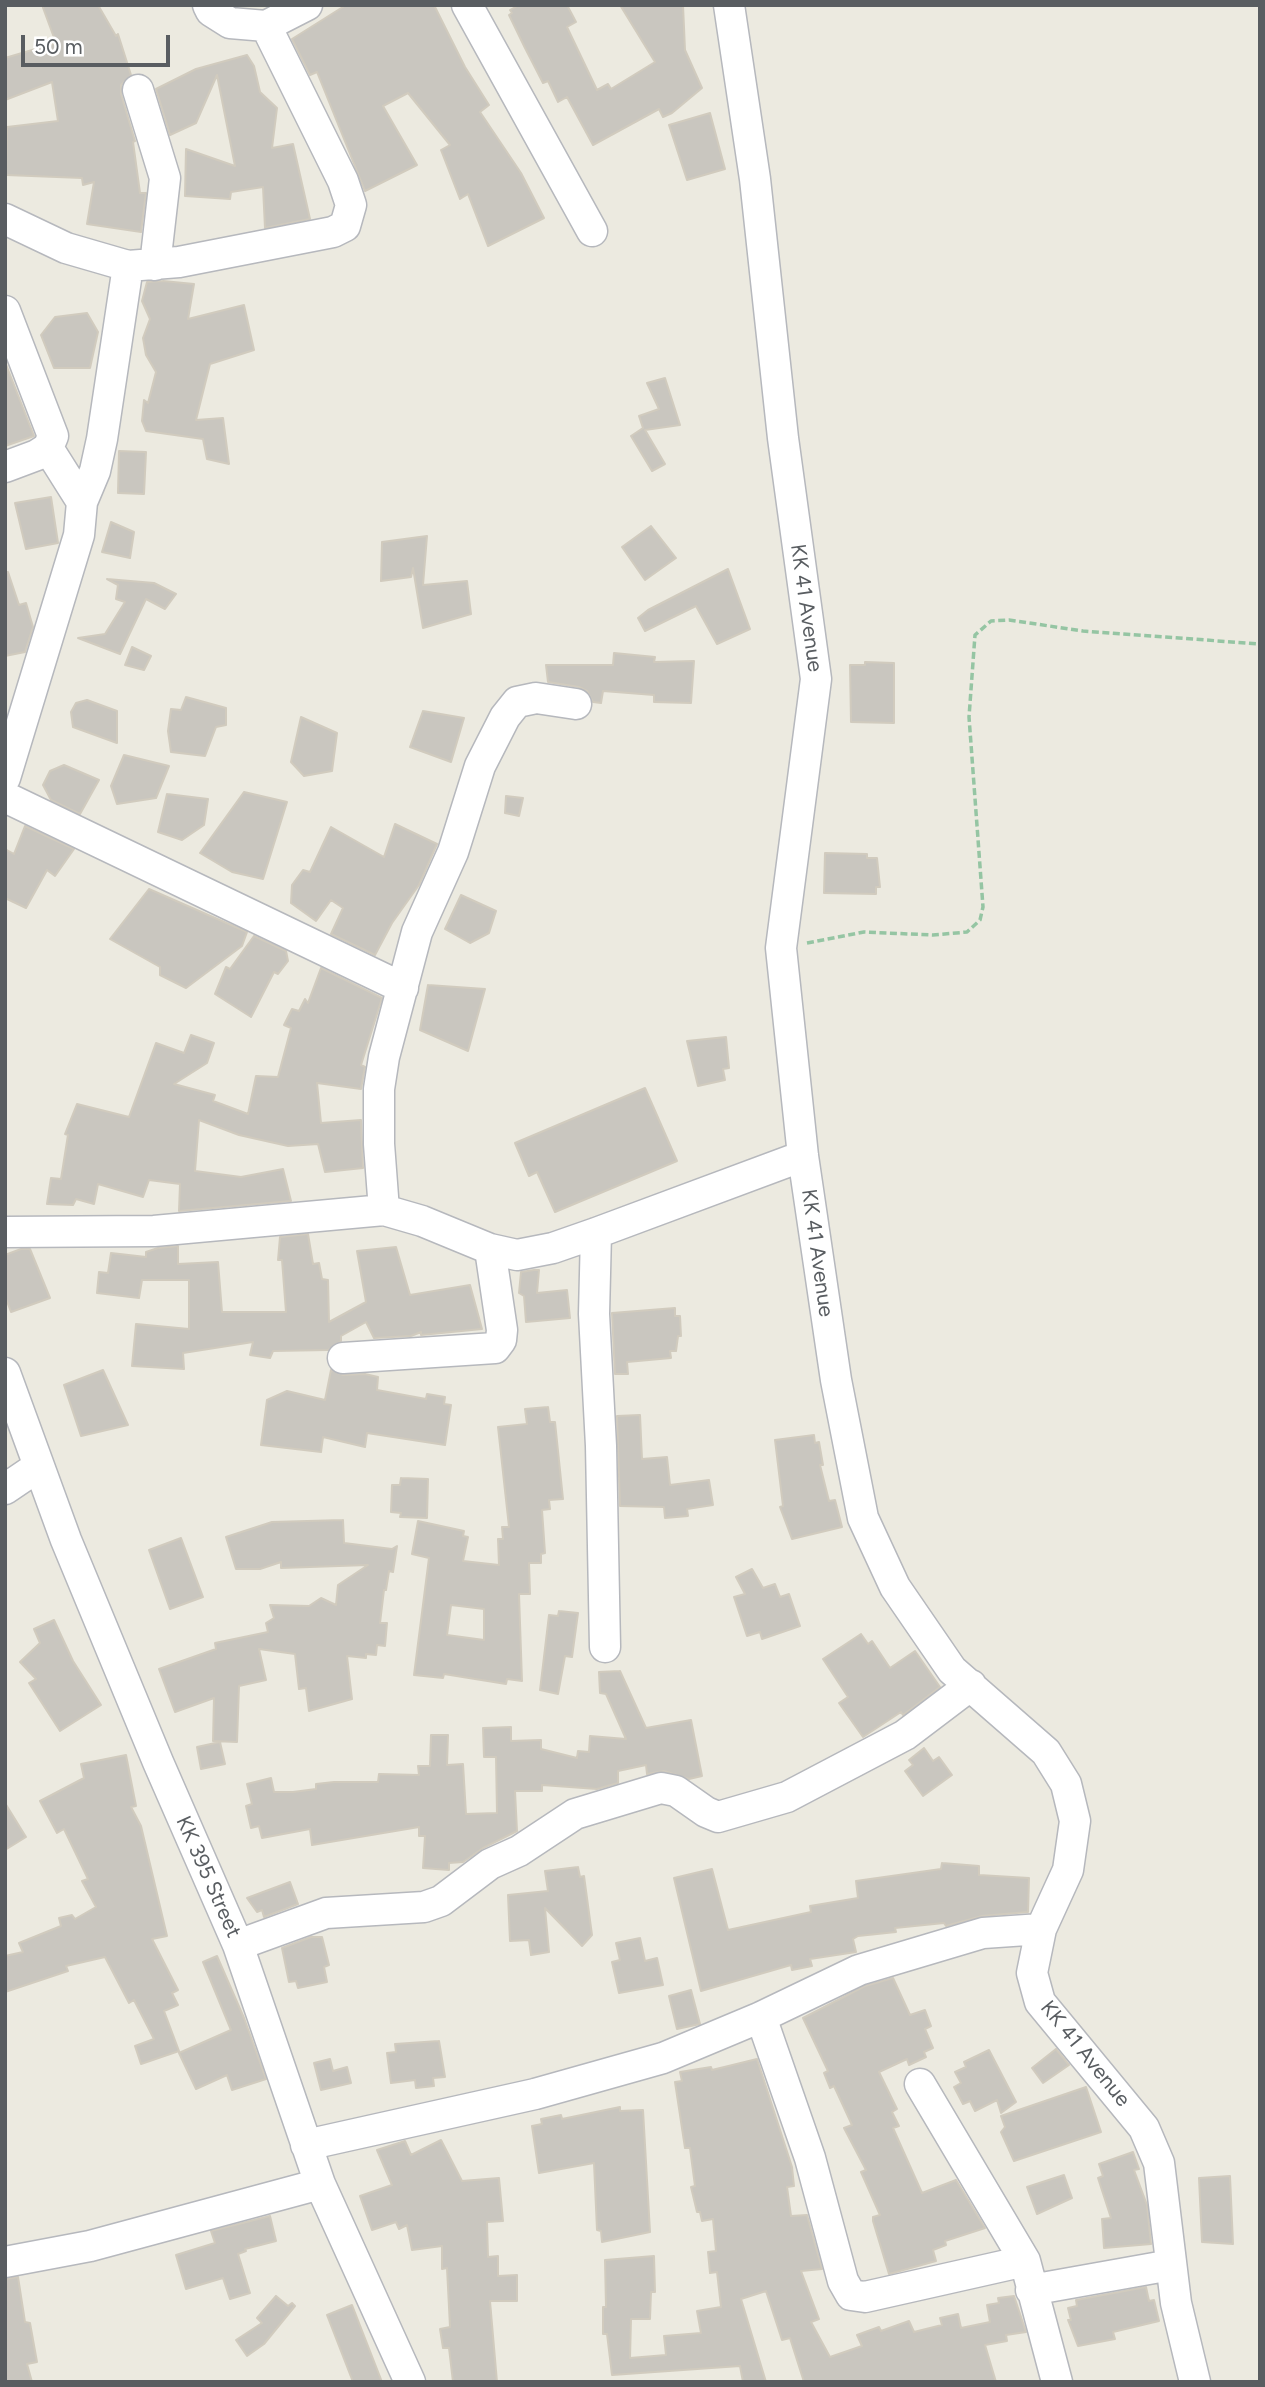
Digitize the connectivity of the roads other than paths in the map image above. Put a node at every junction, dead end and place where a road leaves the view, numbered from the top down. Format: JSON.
{"nodes":[{"id":1,"x":208,"y":5,"type":"edge"},
{"id":2,"x":307,"y":5,"type":"edge"},
{"id":3,"x":467,"y":5,"type":"edge"},
{"id":4,"x":729,"y":5,"type":"edge"},
{"id":5,"x":266,"y":26,"type":"junction"},
{"id":6,"x":138,"y":90,"type":"dead end"},
{"id":7,"x":5,"y":219,"type":"edge"},
{"id":8,"x":592,"y":231,"type":"dead end"},
{"id":9,"x":142,"y":266,"type":"junction"},
{"id":10,"x":5,"y":311,"type":"edge"},
{"id":11,"x":48,"y":448,"type":"junction"},
{"id":12,"x":5,"y":467,"type":"edge"},
{"id":13,"x":82,"y":502,"type":"junction"},
{"id":14,"x":576,"y":704,"type":"dead end"},
{"id":15,"x":5,"y":778,"type":"edge"},
{"id":16,"x":5,"y":797,"type":"edge"},
{"id":17,"x":403,"y":988,"type":"junction"},
{"id":18,"x":803,"y":1156,"type":"junction"},
{"id":19,"x":384,"y":1210,"type":"junction"},
{"id":20,"x":5,"y":1232,"type":"edge"},
{"id":21,"x":596,"y":1233,"type":"junction"},
{"id":22,"x":490,"y":1249,"type":"junction"},
{"id":23,"x":343,"y":1358,"type":"dead end"},
{"id":24,"x":5,"y":1373,"type":"edge"},
{"id":25,"x":40,"y":1466,"type":"junction"},
{"id":26,"x":5,"y":1489,"type":"edge"},
{"id":27,"x":605,"y":1647,"type":"dead end"},
{"id":28,"x":971,"y":1685,"type":"junction"},
{"id":29,"x":1041,"y":1929,"type":"junction"},
{"id":30,"x":238,"y":1945,"type":"junction"},
{"id":31,"x":761,"y":2017,"type":"junction"},
{"id":32,"x":920,"y":2084,"type":"dead end"},
{"id":33,"x":306,"y":2146,"type":"junction"},
{"id":34,"x":320,"y":2184,"type":"junction"},
{"id":35,"x":5,"y":2262,"type":"edge"},
{"id":36,"x":1025,"y":2262,"type":"junction"},
{"id":37,"x":1171,"y":2265,"type":"junction"},
{"id":38,"x":1031,"y":2290,"type":"junction"},
{"id":39,"x":410,"y":2382,"type":"edge"},
{"id":40,"x":1057,"y":2382,"type":"edge"},
{"id":41,"x":1195,"y":2382,"type":"edge"}],
"edges":[{"from":1,"to":5,"type":"street"},
{"from":2,"to":5,"type":"street"},
{"from":3,"to":8,"type":"street"},
{"from":4,"to":18,"type":"street","name":"KK 41 Avenue"},
{"from":5,"to":9,"type":"street"},
{"from":6,"to":9,"type":"street"},
{"from":7,"to":9,"type":"street"},
{"from":9,"to":13,"type":"street"},
{"from":10,"to":11,"type":"street"},
{"from":11,"to":12,"type":"street"},
{"from":11,"to":13,"type":"street"},
{"from":13,"to":15,"type":"street"},
{"from":14,"to":17,"type":"street"},
{"from":16,"to":17,"type":"street"},
{"from":17,"to":19,"type":"street"},
{"from":18,"to":21,"type":"street"},
{"from":18,"to":28,"type":"street","name":"KK 41 Avenue"},
{"from":19,"to":20,"type":"street"},
{"from":19,"to":22,"type":"street"},
{"from":21,"to":22,"type":"street"},
{"from":21,"to":27,"type":"street"},
{"from":22,"to":23,"type":"street"},
{"from":24,"to":25,"type":"street","name":"KK 395 Street"},
{"from":25,"to":26,"type":"street"},
{"from":25,"to":30,"type":"street","name":"KK 395 Street"},
{"from":28,"to":29,"type":"street","name":"KK 41 Avenue"},
{"from":28,"to":30,"type":"street"},
{"from":29,"to":31,"type":"street"},
{"from":29,"to":37,"type":"street","name":"KK 41 Avenue"},
{"from":30,"to":33,"type":"street","name":"KK 395 Street"},
{"from":31,"to":33,"type":"street"},
{"from":31,"to":36,"type":"street"},
{"from":32,"to":36,"type":"street"},
{"from":33,"to":34,"type":"street","name":"KK 395 Street"},
{"from":34,"to":35,"type":"street"},
{"from":34,"to":39,"type":"street","name":"KK 395 Street"},
{"from":36,"to":38,"type":"street"},
{"from":37,"to":38,"type":"street"},
{"from":37,"to":41,"type":"street","name":"KK 41 Avenue"},
{"from":38,"to":40,"type":"street"}]}
